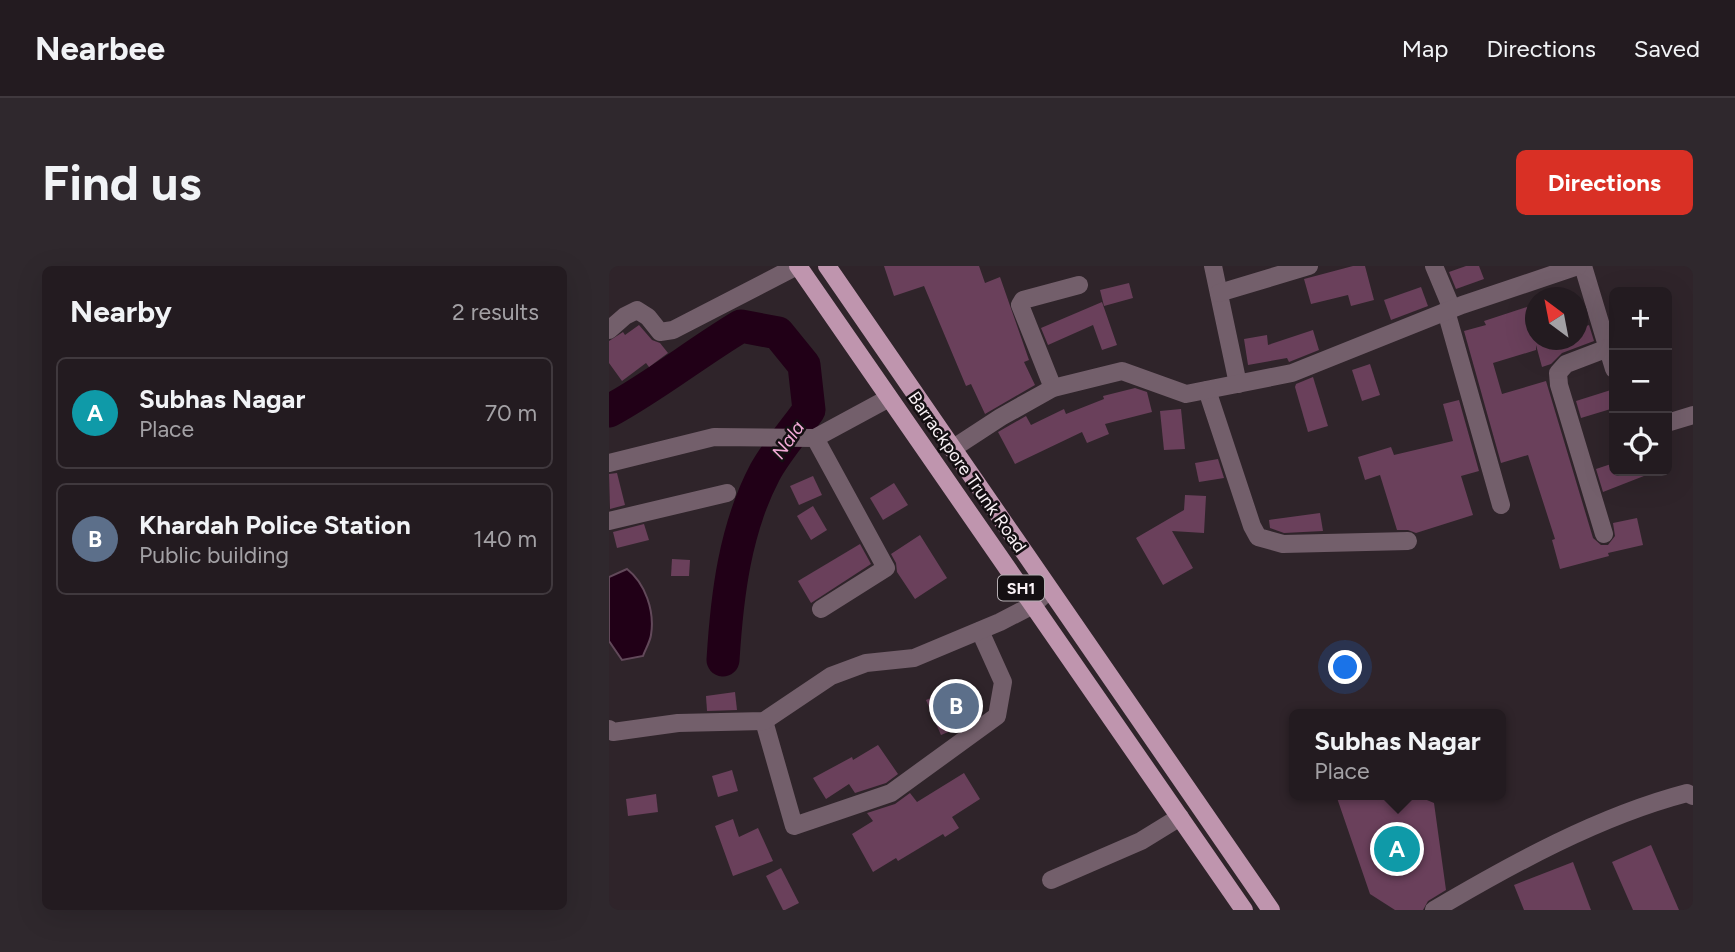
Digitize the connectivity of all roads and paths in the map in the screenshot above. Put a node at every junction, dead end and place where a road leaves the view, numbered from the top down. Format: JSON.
{"nodes":[{"id":1,"x":798,"y":266,"type":"edge"},
{"id":2,"x":827,"y":266,"type":"edge"},
{"id":3,"x":1213,"y":266,"type":"edge"},
{"id":4,"x":1309,"y":266,"type":"edge"},
{"id":5,"x":1434,"y":266,"type":"edge"},
{"id":6,"x":1580,"y":266,"type":"edge"},
{"id":7,"x":1079,"y":285,"type":"dead end"},
{"id":8,"x":1219,"y":293,"type":"junction"},
{"id":9,"x":1449,"y":310,"type":"junction"},
{"id":10,"x":609,"y":330,"type":"edge"},
{"id":11,"x":1608,"y":348,"type":"junction"},
{"id":12,"x":1609,"y":352,"type":"edge"},
{"id":13,"x":1238,"y":384,"type":"junction"},
{"id":14,"x":1053,"y":388,"type":"junction"},
{"id":15,"x":1207,"y":390,"type":"junction"},
{"id":16,"x":889,"y":398,"type":"junction"},
{"id":17,"x":1693,"y":415,"type":"edge"},
{"id":18,"x":1672,"y":421,"type":"edge"},
{"id":19,"x":815,"y":438,"type":"junction"},
{"id":20,"x":952,"y":449,"type":"junction"},
{"id":21,"x":609,"y":463,"type":"edge"},
{"id":22,"x":727,"y":493,"type":"dead end"},
{"id":23,"x":1501,"y":505,"type":"dead end"},
{"id":24,"x":609,"y":521,"type":"edge"},
{"id":25,"x":1604,"y":534,"type":"dead end"},
{"id":26,"x":1408,"y":541,"type":"dead end"},
{"id":27,"x":1049,"y":590,"type":"junction"},
{"id":28,"x":1033,"y":605,"type":"junction"},
{"id":29,"x":821,"y":609,"type":"dead end"},
{"id":30,"x":979,"y":631,"type":"junction"},
{"id":31,"x":764,"y":721,"type":"junction"},
{"id":32,"x":609,"y":729,"type":"edge"},
{"id":33,"x":1693,"y":796,"type":"edge"},
{"id":34,"x":1180,"y":817,"type":"junction"},
{"id":35,"x":1051,"y":880,"type":"dead end"},
{"id":36,"x":1244,"y":910,"type":"edge"},
{"id":37,"x":1271,"y":910,"type":"edge"},
{"id":38,"x":1434,"y":910,"type":"edge"}],
"edges":[{"from":1,"to":10,"type":"street"},
{"from":1,"to":16,"type":"main road","name":"Barrackpore Trunk Road","number":"SH1"},
{"from":2,"to":20,"type":"main road","name":"Barrackpore Trunk Road","number":"SH1"},
{"from":3,"to":8,"type":"street"},
{"from":4,"to":8,"type":"street"},
{"from":5,"to":9,"type":"street"},
{"from":6,"to":9,"type":"street"},
{"from":6,"to":11,"type":"street"},
{"from":7,"to":14,"type":"street"},
{"from":8,"to":13,"type":"street"},
{"from":9,"to":13,"type":"street"},
{"from":9,"to":23,"type":"street"},
{"from":11,"to":12,"type":"street"},
{"from":11,"to":25,"type":"street"},
{"from":13,"to":15,"type":"street"},
{"from":14,"to":15,"type":"street"},
{"from":14,"to":20,"type":"street"},
{"from":15,"to":26,"type":"street"},
{"from":16,"to":19,"type":"street"},
{"from":16,"to":28,"type":"main road","name":"Barrackpore Trunk Road","number":"SH1"},
{"from":17,"to":18,"type":"street"},
{"from":19,"to":21,"type":"street"},
{"from":19,"to":29,"type":"street"},
{"from":20,"to":27,"type":"main road","name":"Barrackpore Trunk Road","number":"SH1"},
{"from":22,"to":24,"type":"street"},
{"from":27,"to":28,"type":"street"},
{"from":27,"to":37,"type":"main road","name":"Barrackpore Trunk Road","number":"SH1"},
{"from":28,"to":30,"type":"street"},
{"from":28,"to":34,"type":"main road","name":"Barrackpore Trunk Road","number":"SH1"},
{"from":30,"to":31,"type":"street"},
{"from":30,"to":31,"type":"street"},
{"from":31,"to":32,"type":"street"},
{"from":33,"to":38,"type":"street"},
{"from":34,"to":35,"type":"street"},
{"from":34,"to":36,"type":"main road","name":"Barrackpore Trunk Road","number":"SH1"}]}
